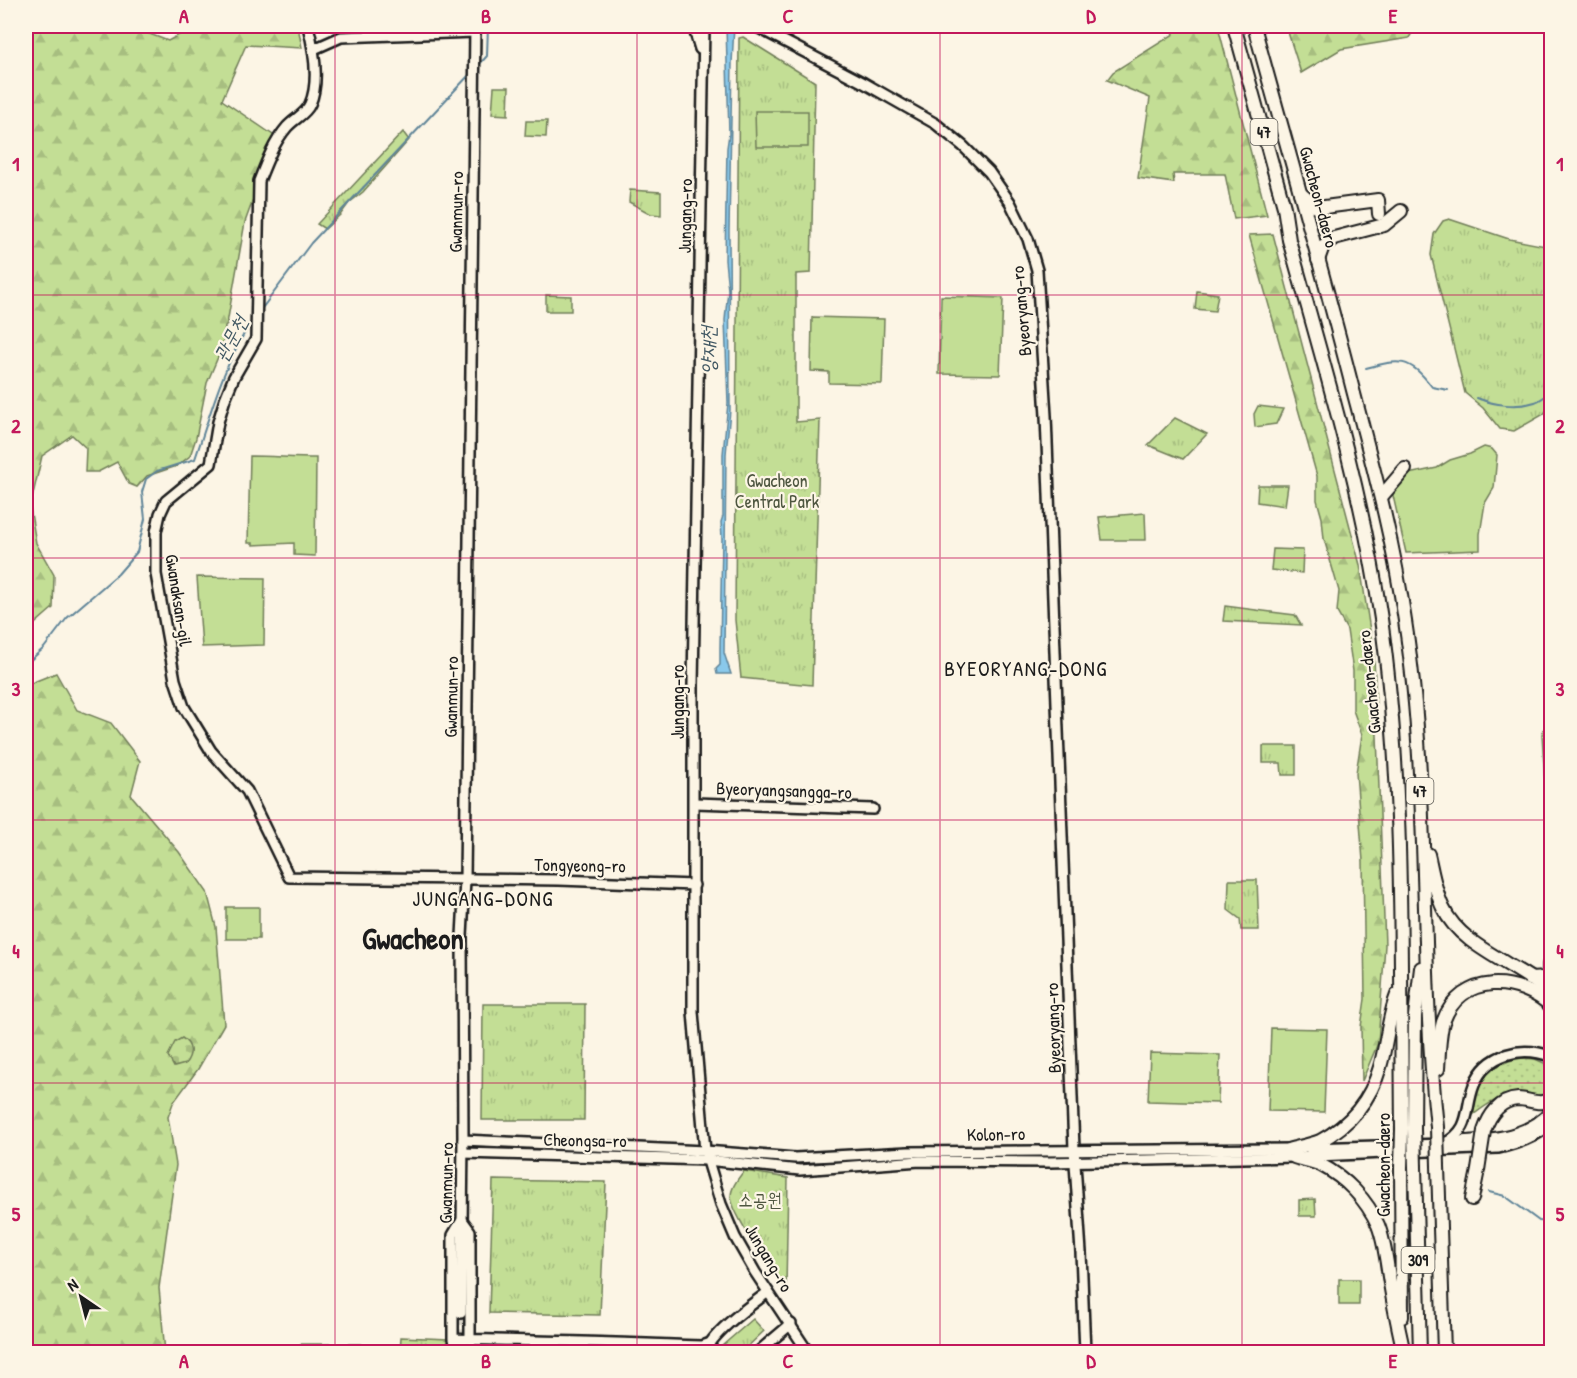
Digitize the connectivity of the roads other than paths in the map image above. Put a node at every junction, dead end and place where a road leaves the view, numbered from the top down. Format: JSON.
{"nodes":[{"id":1,"x":308,"y":26,"type":"edge"},
{"id":2,"x":693,"y":26,"type":"edge"},
{"id":3,"x":704,"y":26,"type":"edge"},
{"id":4,"x":755,"y":26,"type":"edge"},
{"id":5,"x":1234,"y":26,"type":"edge"},
{"id":6,"x":1254,"y":26,"type":"edge"},
{"id":7,"x":475,"y":28,"type":"edge"},
{"id":8,"x":314,"y":49,"type":"junction"},
{"id":9,"x":704,"y":61,"type":"junction"},
{"id":10,"x":1300,"y":193,"type":"junction"},
{"id":11,"x":1401,"y":211,"type":"dead end"},
{"id":12,"x":1379,"y":214,"type":"dead end"},
{"id":13,"x":1318,"y":260,"type":"junction"},
{"id":14,"x":1405,"y":469,"type":"dead end"},
{"id":15,"x":1381,"y":498,"type":"junction"},
{"id":16,"x":694,"y":803,"type":"junction"},
{"id":17,"x":873,"y":809,"type":"dead end"},
{"id":18,"x":1422,"y":832,"type":"junction"},
{"id":19,"x":465,"y":880,"type":"junction"},
{"id":20,"x":694,"y":885,"type":"junction"},
{"id":21,"x":1425,"y":934,"type":"junction"},
{"id":22,"x":1549,"y":965,"type":"dead end"},
{"id":23,"x":1530,"y":979,"type":"junction"},
{"id":24,"x":1551,"y":985,"type":"edge"},
{"id":25,"x":1400,"y":988,"type":"junction"},
{"id":26,"x":1551,"y":995,"type":"edge"},
{"id":27,"x":1551,"y":1007,"type":"edge"},
{"id":28,"x":1551,"y":1057,"type":"edge"},
{"id":29,"x":1551,"y":1098,"type":"edge"},
{"id":30,"x":1551,"y":1111,"type":"edge"},
{"id":31,"x":1551,"y":1124,"type":"edge"},
{"id":32,"x":1437,"y":1127,"type":"junction"},
{"id":33,"x":1408,"y":1129,"type":"junction"},
{"id":34,"x":463,"y":1140,"type":"junction"},
{"id":35,"x":1444,"y":1144,"type":"junction"},
{"id":36,"x":1074,"y":1149,"type":"junction"},
{"id":37,"x":463,"y":1153,"type":"junction"},
{"id":38,"x":1291,"y":1153,"type":"junction"},
{"id":39,"x":706,"y":1156,"type":"junction"},
{"id":40,"x":1075,"y":1161,"type":"junction"},
{"id":41,"x":1478,"y":1170,"type":"junction"},
{"id":42,"x":1486,"y":1183,"type":"dead end"},
{"id":43,"x":1441,"y":1198,"type":"junction"},
{"id":44,"x":1472,"y":1199,"type":"dead end"},
{"id":45,"x":462,"y":1220,"type":"junction"},
{"id":46,"x":768,"y":1293,"type":"junction"},
{"id":47,"x":461,"y":1313,"type":"tunnel mouth"},
{"id":48,"x":791,"y":1324,"type":"junction"},
{"id":49,"x":470,"y":1340,"type":"junction"},
{"id":50,"x":707,"y":1348,"type":"edge"},
{"id":51,"x":1403,"y":1348,"type":"edge"},
{"id":52,"x":758,"y":1353,"type":"edge"},
{"id":53,"x":808,"y":1353,"type":"edge"},
{"id":54,"x":1085,"y":1353,"type":"edge"},
{"id":55,"x":1420,"y":1353,"type":"edge"},
{"id":56,"x":1444,"y":1353,"type":"edge"},
{"id":57,"x":1451,"y":1353,"type":"edge"}],
"edges":[{"from":1,"to":8,"type":"street","name":"Gwanaksan-gil"},
{"from":2,"to":9,"type":"street"},
{"from":3,"to":9,"type":"street","name":"Jungang-ro"},
{"from":4,"to":36,"type":"street","name":"Byeoryang-ro"},
{"from":5,"to":25,"type":"highway","name":"Gwacheon-daero","number":"47"},
{"from":6,"to":10,"type":"highway","name":"Gwacheon-daero","number":"47"},
{"from":7,"to":8,"type":"street"},
{"from":7,"to":19,"type":"street","name":"Gwanmun-ro"},
{"from":8,"to":19,"type":"street","name":"Gwanaksan-gil"},
{"from":9,"to":16,"type":"street","name":"Jungang-ro"},
{"from":10,"to":12,"type":"highway"},
{"from":10,"to":13,"type":"highway","name":"Gwacheon-daero","number":"47"},
{"from":11,"to":13,"type":"highway"},
{"from":13,"to":15,"type":"highway","name":"Gwacheon-daero","number":"47"},
{"from":14,"to":15,"type":"highway"},
{"from":15,"to":18,"type":"highway","name":"Gwacheon-daero","number":"47"},
{"from":16,"to":17,"type":"street","name":"Byeoryangsangga-ro"},
{"from":16,"to":20,"type":"street","name":"Jungang-ro"},
{"from":18,"to":21,"type":"highway","name":"Gwacheon-daero","number":"47"},
{"from":18,"to":23,"type":"highway"},
{"from":19,"to":20,"type":"street","name":"Tongyeong-ro"},
{"from":19,"to":34,"type":"street","name":"Gwanmun-ro"},
{"from":20,"to":39,"type":"street","name":"Jungang-ro"},
{"from":21,"to":32,"type":"highway","name":"Gwacheon-daero","number":"47"},
{"from":21,"to":33,"type":"highway","number":"309"},
{"from":22,"to":23,"type":"highway"},
{"from":23,"to":24,"type":"highway"},
{"from":23,"to":26,"type":"highway"},
{"from":25,"to":33,"type":"highway","name":"Gwacheon-daero","number":"47"},
{"from":25,"to":38,"type":"highway"},
{"from":27,"to":32,"type":"highway"},
{"from":28,"to":35,"type":"street"},
{"from":29,"to":41,"type":"highway","bridge":true},
{"from":30,"to":35,"type":"highway"},
{"from":31,"to":38,"type":"street"},
{"from":32,"to":43,"type":"highway","name":"Gwacheon-daero","number":"47","bridge":true},
{"from":33,"to":51,"type":"highway","name":"Gwacheon-daero","number":"47","bridge":true},
{"from":33,"to":55,"type":"highway","number":"309","bridge":true},
{"from":34,"to":37,"type":"street","name":"Gwanmun-ro"},
{"from":34,"to":39,"type":"street","name":"Cheongsa-ro"},
{"from":35,"to":38,"type":"street"},
{"from":36,"to":38,"type":"street","name":"Kolon-ro"},
{"from":36,"to":39,"type":"street","name":"Kolon-ro"},
{"from":36,"to":40,"type":"street","name":"Byeoryang-ro"},
{"from":37,"to":39,"type":"street","name":"Cheongsa-ro"},
{"from":37,"to":45,"type":"street","name":"Gwanmun-ro"},
{"from":38,"to":40,"type":"street"},
{"from":38,"to":51,"type":"highway"},
{"from":39,"to":40,"type":"street"},
{"from":39,"to":46,"type":"street","name":"Jungang-ro"},
{"from":40,"to":54,"type":"street","name":"Byeoryang-ro"},
{"from":41,"to":42,"type":"highway"},
{"from":41,"to":44,"type":"highway"},
{"from":43,"to":56,"type":"highway","number":"47"},
{"from":43,"to":57,"type":"highway"},
{"from":45,"to":47,"type":"street","name":"Gwanmun-ro"},
{"from":45,"to":49,"type":"street"},
{"from":45,"to":49,"type":"street"},
{"from":46,"to":48,"type":"street","name":"Jungang-ro"},
{"from":46,"to":50,"type":"street"},
{"from":48,"to":52,"type":"street"},
{"from":48,"to":53,"type":"street","name":"Jungang-ro"},
{"from":49,"to":50,"type":"street"}]}
